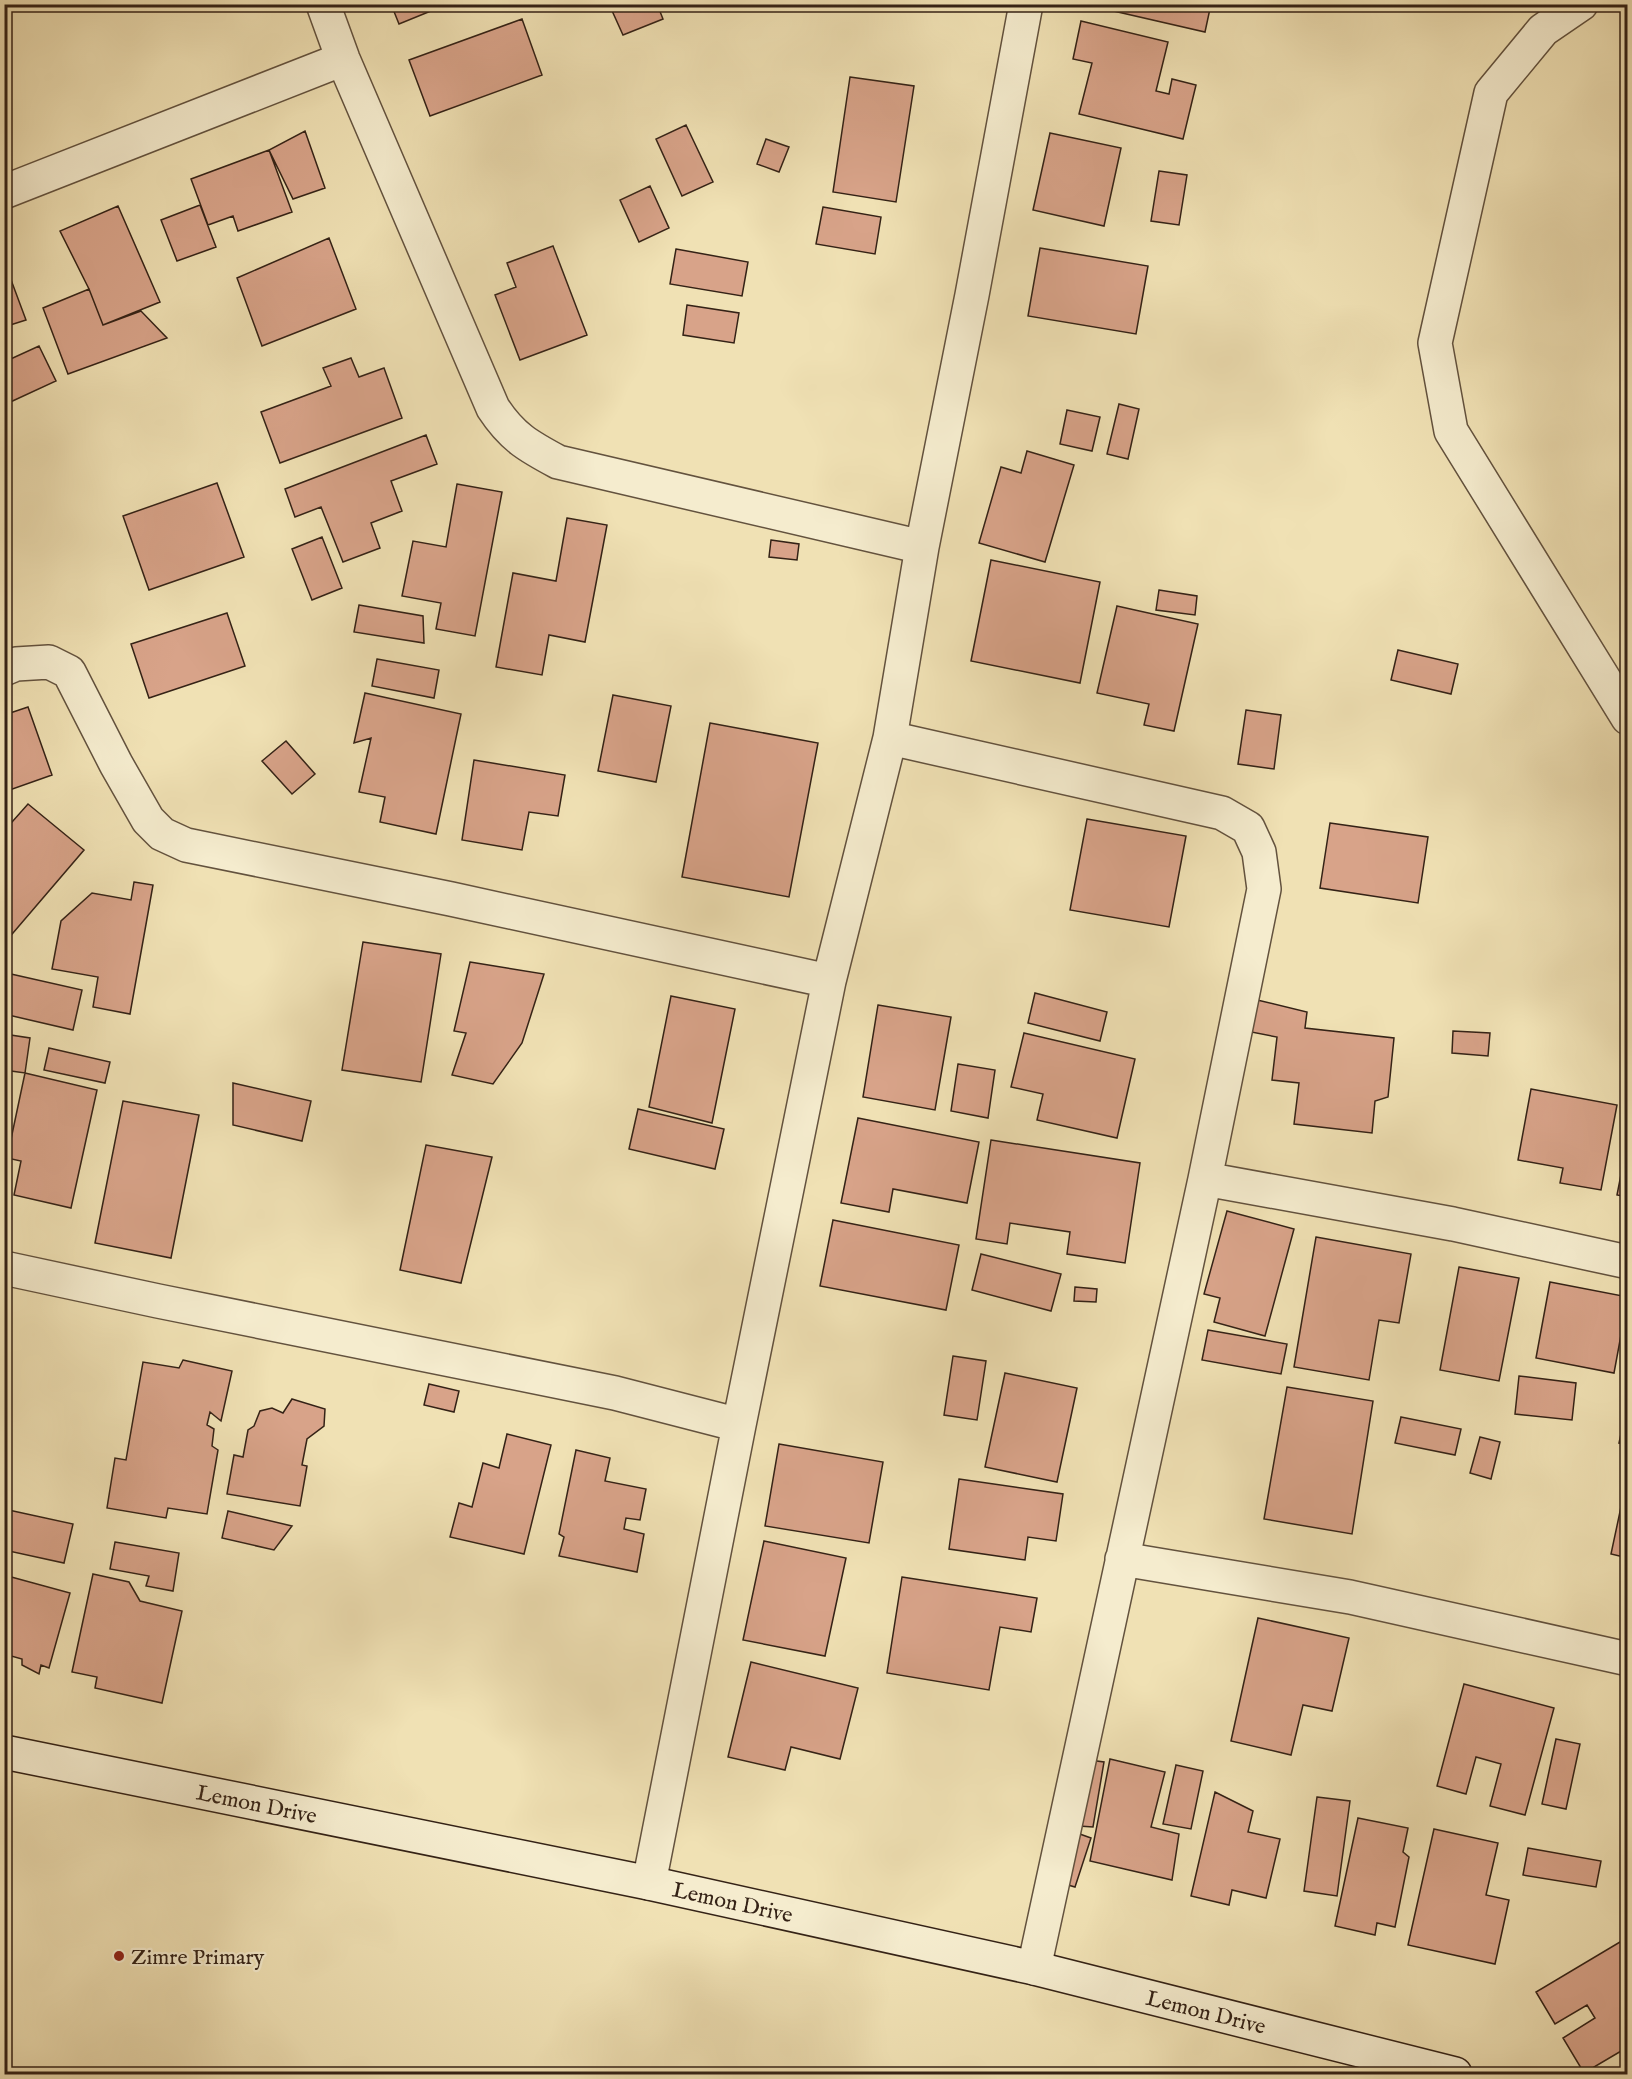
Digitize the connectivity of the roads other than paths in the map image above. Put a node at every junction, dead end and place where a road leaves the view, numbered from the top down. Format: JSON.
{"nodes":[{"id":1,"x":323,"y":4,"type":"edge"},
{"id":2,"x":1026,"y":4,"type":"edge"},
{"id":3,"x":1581,"y":4,"type":"edge"},
{"id":4,"x":344,"y":59,"type":"junction"},
{"id":5,"x":4,"y":192,"type":"edge"},
{"id":6,"x":922,"y":547,"type":"junction"},
{"id":7,"x":4,"y":669,"type":"edge"},
{"id":8,"x":1628,"y":718,"type":"edge"},
{"id":9,"x":890,"y":738,"type":"junction"},
{"id":10,"x":829,"y":981,"type":"junction"},
{"id":11,"x":1205,"y":1179,"type":"junction"},
{"id":12,"x":1628,"y":1262,"type":"edge"},
{"id":13,"x":4,"y":1268,"type":"edge"},
{"id":14,"x":739,"y":1425,"type":"junction"},
{"id":15,"x":1122,"y":1559,"type":"junction"},
{"id":16,"x":1628,"y":1659,"type":"edge"},
{"id":17,"x":4,"y":1752,"type":"edge"},
{"id":18,"x":649,"y":1883,"type":"junction"},
{"id":19,"x":1034,"y":1968,"type":"junction"},
{"id":20,"x":1455,"y":2074,"type":"edge"}],
"edges":[{"from":1,"to":4,"type":"street"},
{"from":2,"to":6,"type":"street"},
{"from":3,"to":8,"type":"street"},
{"from":4,"to":5,"type":"street"},
{"from":4,"to":6,"type":"street"},
{"from":6,"to":9,"type":"street"},
{"from":7,"to":10,"type":"street"},
{"from":9,"to":10,"type":"street"},
{"from":9,"to":11,"type":"street"},
{"from":10,"to":14,"type":"street"},
{"from":11,"to":12,"type":"street"},
{"from":11,"to":15,"type":"street"},
{"from":13,"to":14,"type":"street"},
{"from":14,"to":18,"type":"street"},
{"from":15,"to":16,"type":"street"},
{"from":15,"to":19,"type":"street"},
{"from":17,"to":18,"type":"street","name":"Lemon Drive"},
{"from":18,"to":19,"type":"street","name":"Lemon Drive"},
{"from":19,"to":20,"type":"street","name":"Lemon Drive"}]}
